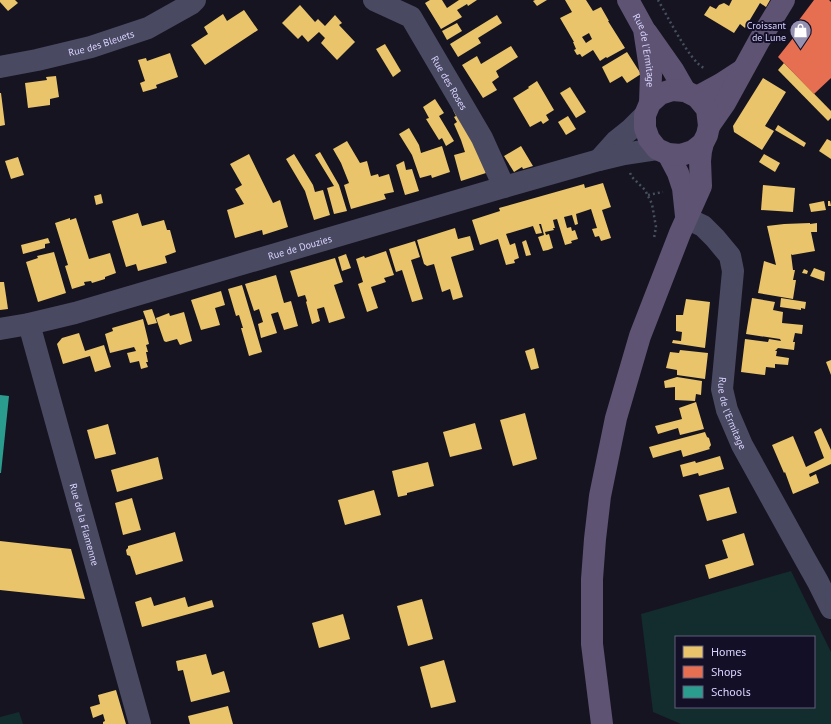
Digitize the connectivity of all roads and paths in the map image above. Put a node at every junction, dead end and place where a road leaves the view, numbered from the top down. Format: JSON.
{"nodes":[{"id":1,"x":195,"y":0,"type":"edge"},
{"id":2,"x":628,"y":0,"type":"edge"},
{"id":3,"x":658,"y":0,"type":"edge"},
{"id":4,"x":784,"y":0,"type":"edge"},
{"id":5,"x":377,"y":1,"type":"edge"},
{"id":6,"x":644,"y":29,"type":"junction"},
{"id":7,"x":0,"y":67,"type":"edge"},
{"id":8,"x":705,"y":69,"type":"dead end"},
{"id":9,"x":744,"y":69,"type":"junction"},
{"id":10,"x":691,"y":94,"type":"junction"},
{"id":11,"x":648,"y":109,"type":"junction"},
{"id":12,"x":706,"y":134,"type":"junction"},
{"id":13,"x":662,"y":151,"type":"junction"},
{"id":14,"x":624,"y":154,"type":"junction"},
{"id":15,"x":599,"y":160,"type":"junction"},
{"id":16,"x":504,"y":187,"type":"junction"},
{"id":17,"x":663,"y":192,"type":"dead end"},
{"id":18,"x":648,"y":195,"type":"junction"},
{"id":19,"x":686,"y":218,"type":"junction"},
{"id":20,"x":653,"y":243,"type":"dead end"},
{"id":21,"x":29,"y":324,"type":"junction"},
{"id":22,"x":0,"y":329,"type":"edge"},
{"id":23,"x":825,"y":579,"type":"edge"},
{"id":24,"x":831,"y":608,"type":"edge"},
{"id":25,"x":140,"y":724,"type":"edge"},
{"id":26,"x":602,"y":724,"type":"edge"}],
"edges":[{"from":1,"to":7,"type":"street","name":"Rue des Bleuets"},
{"from":2,"to":6,"type":"main road","name":"Rue de l'Ermitage"},
{"from":3,"to":8,"type":"path"},
{"from":4,"to":9,"type":"main road"},
{"from":5,"to":16,"type":"street","name":"Rue des Roses"},
{"from":6,"to":10,"type":"main road"},
{"from":6,"to":11,"type":"main road","name":"Rue de l'Ermitage"},
{"from":9,"to":10,"type":"main road"},
{"from":9,"to":12,"type":"main road"},
{"from":10,"to":11,"type":"main road"},
{"from":10,"to":12,"type":"main road"},
{"from":11,"to":13,"type":"main road"},
{"from":11,"to":15,"type":"street"},
{"from":12,"to":13,"type":"main road"},
{"from":12,"to":19,"type":"main road"},
{"from":13,"to":14,"type":"street","name":"Rue de Douzies"},
{"from":13,"to":19,"type":"main road"},
{"from":14,"to":15,"type":"street","name":"Rue de Douzies"},
{"from":14,"to":18,"type":"path"},
{"from":15,"to":16,"type":"street","name":"Rue de Douzies"},
{"from":16,"to":21,"type":"street","name":"Rue de Douzies"},
{"from":17,"to":18,"type":"path"},
{"from":18,"to":20,"type":"path"},
{"from":19,"to":23,"type":"street","name":"Rue de l'Ermitage"},
{"from":19,"to":26,"type":"main road"},
{"from":21,"to":22,"type":"street","name":"Rue de Douzies"},
{"from":21,"to":25,"type":"street","name":"Rue de la Flamenne"},
{"from":23,"to":24,"type":"street","name":"Rue de l'Ermitage"}]}
